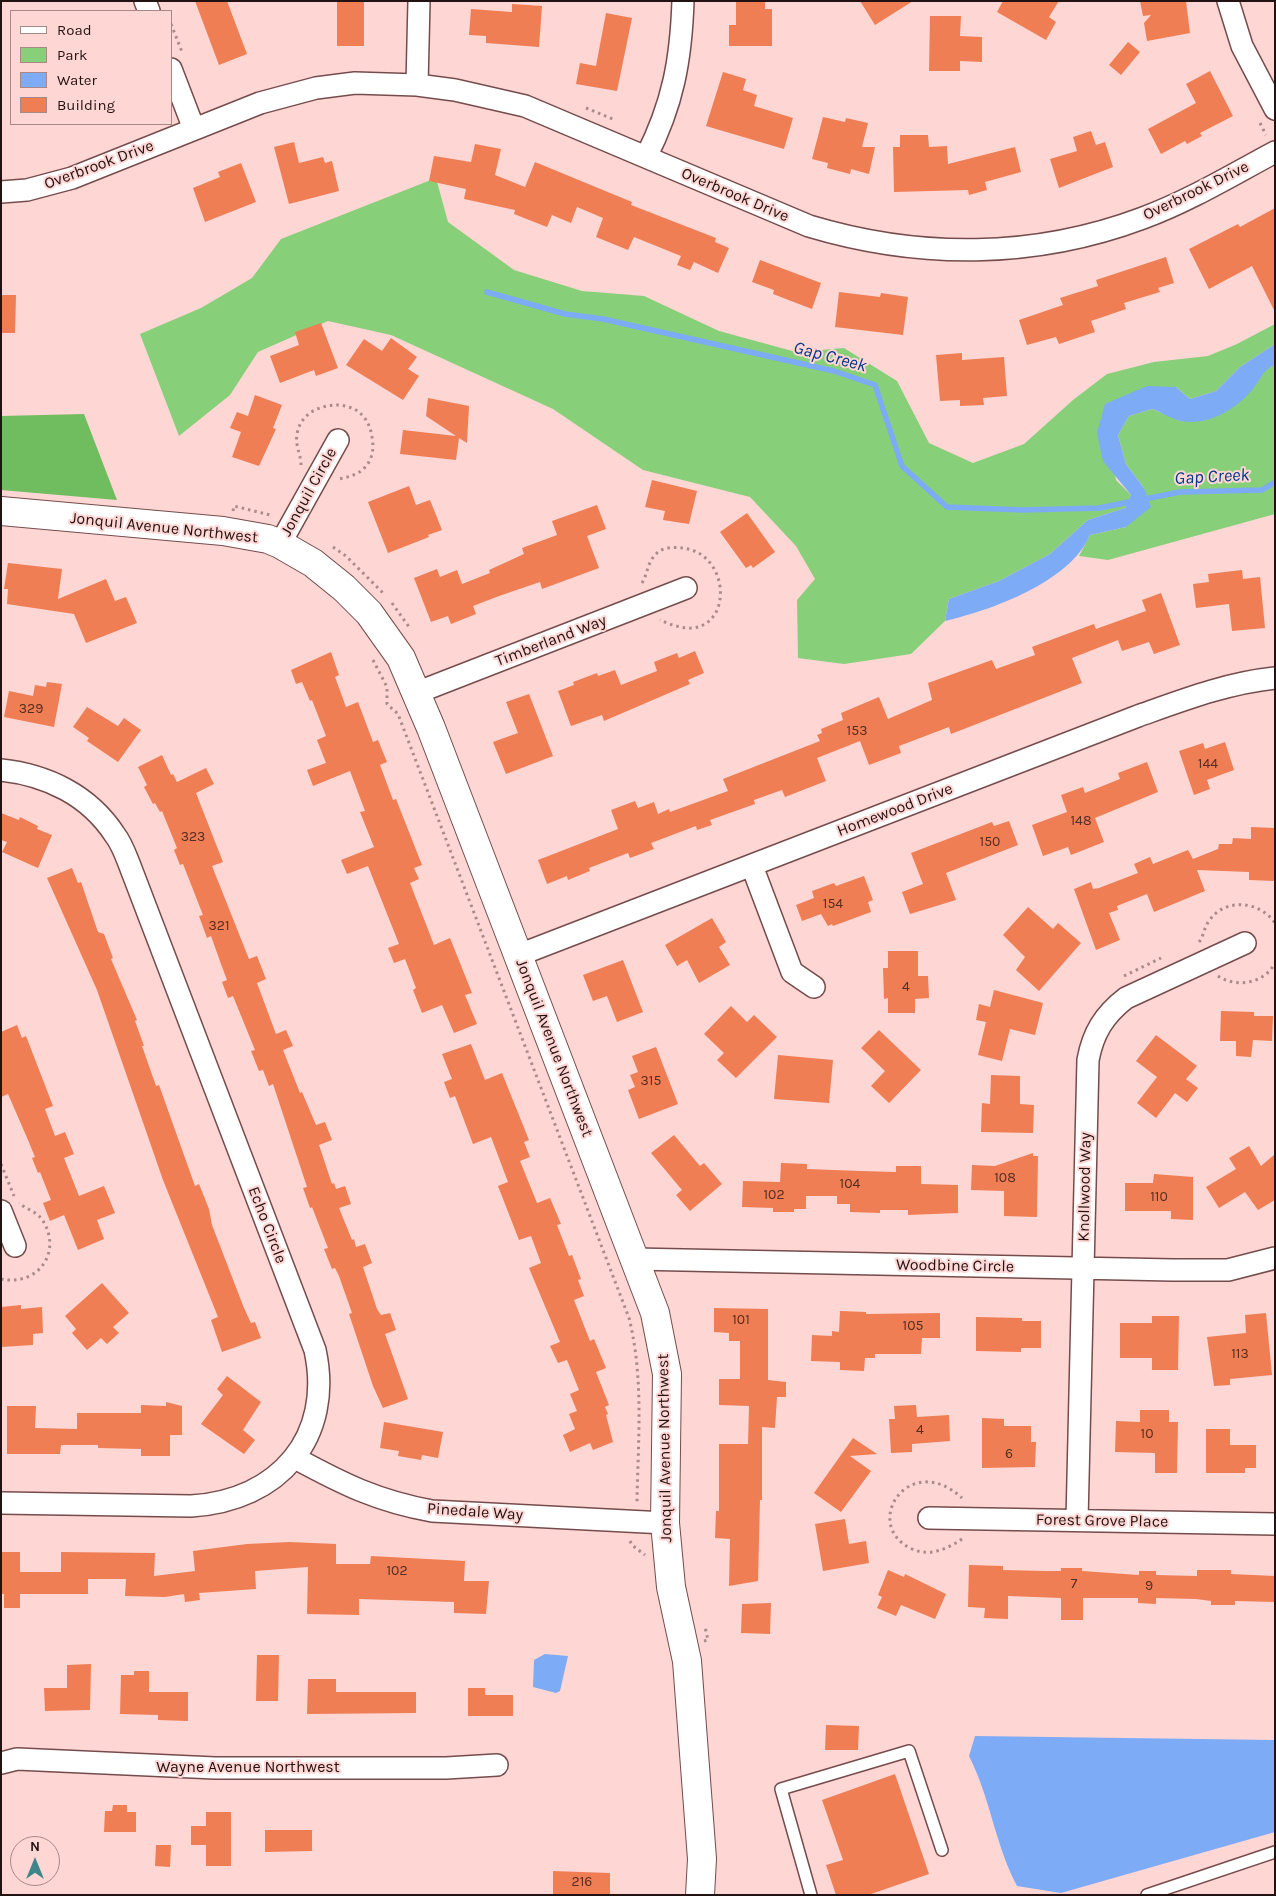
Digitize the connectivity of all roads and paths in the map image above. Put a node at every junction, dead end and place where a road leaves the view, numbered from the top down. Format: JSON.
{"nodes":[{"id":1,"x":419,"y":1,"type":"edge"},
{"id":2,"x":682,"y":1,"type":"edge"},
{"id":3,"x":1228,"y":1,"type":"edge"},
{"id":4,"x":172,"y":72,"type":"edge"},
{"id":5,"x":418,"y":85,"type":"junction"},
{"id":6,"x":580,"y":106,"type":"dead end"},
{"id":7,"x":1275,"y":109,"type":"edge"},
{"id":8,"x":622,"y":124,"type":"dead end"},
{"id":9,"x":194,"y":128,"type":"junction"},
{"id":10,"x":1275,"y":130,"type":"edge"},
{"id":11,"x":1258,"y":139,"type":"dead end"},
{"id":12,"x":1275,"y":152,"type":"edge"},
{"id":13,"x":646,"y":157,"type":"junction"},
{"id":14,"x":1,"y":192,"type":"edge"},
{"id":15,"x":338,"y":440,"type":"dead end"},
{"id":16,"x":1,"y":511,"type":"edge"},
{"id":17,"x":229,"y":532,"type":"junction"},
{"id":18,"x":286,"y":533,"type":"junction"},
{"id":19,"x":326,"y":543,"type":"dead end"},
{"id":20,"x":639,"y":587,"type":"dead end"},
{"id":21,"x":686,"y":588,"type":"dead end"},
{"id":22,"x":656,"y":619,"type":"dead end"},
{"id":23,"x":411,"y":630,"type":"dead end"},
{"id":24,"x":372,"y":659,"type":"dead end"},
{"id":25,"x":1275,"y":678,"type":"edge"},
{"id":26,"x":416,"y":693,"type":"junction"},
{"id":27,"x":1,"y":770,"type":"edge"},
{"id":28,"x":752,"y":866,"type":"junction"},
{"id":29,"x":1275,"y":923,"type":"edge"},
{"id":30,"x":1244,"y":943,"type":"dead end"},
{"id":31,"x":1192,"y":946,"type":"dead end"},
{"id":32,"x":518,"y":955,"type":"junction"},
{"id":33,"x":1165,"y":956,"type":"dead end"},
{"id":34,"x":1275,"y":963,"type":"edge"},
{"id":35,"x":1213,"y":975,"type":"dead end"},
{"id":36,"x":1118,"y":979,"type":"dead end"},
{"id":37,"x":814,"y":986,"type":"dead end"},
{"id":38,"x":1,"y":1211,"type":"edge"},
{"id":39,"x":15,"y":1246,"type":"dead end"},
{"id":40,"x":1275,"y":1258,"type":"edge"},
{"id":41,"x":634,"y":1259,"type":"junction"},
{"id":42,"x":1082,"y":1268,"type":"junction"},
{"id":43,"x":296,"y":1458,"type":"junction"},
{"id":44,"x":1,"y":1503,"type":"edge"},
{"id":45,"x":632,"y":1511,"type":"junction"},
{"id":46,"x":929,"y":1518,"type":"dead end"},
{"id":47,"x":1077,"y":1520,"type":"junction"},
{"id":48,"x":665,"y":1522,"type":"junction"},
{"id":49,"x":1275,"y":1524,"type":"edge"},
{"id":50,"x":668,"y":1555,"type":"junction"},
{"id":51,"x":1,"y":1763,"type":"edge"},
{"id":52,"x":497,"y":1765,"type":"dead end"},
{"id":53,"x":942,"y":1850,"type":"dead end"},
{"id":54,"x":1275,"y":1852,"type":"edge"},
{"id":55,"x":700,"y":1895,"type":"edge"},
{"id":56,"x":811,"y":1895,"type":"edge"},
{"id":57,"x":1147,"y":1895,"type":"edge"}],
"edges":[{"from":1,"to":5,"type":"street"},
{"from":2,"to":13,"type":"street"},
{"from":3,"to":7,"type":"street"},
{"from":4,"to":9,"type":"street"},
{"from":5,"to":9,"type":"street","name":"Overbrook Drive"},
{"from":5,"to":13,"type":"street","name":"Overbrook Drive"},
{"from":6,"to":8,"type":"path"},
{"from":9,"to":14,"type":"street","name":"Overbrook Drive"},
{"from":10,"to":11,"type":"path"},
{"from":12,"to":13,"type":"street","name":"Overbrook Drive"},
{"from":15,"to":18,"type":"street","name":"Jonquil Circle"},
{"from":16,"to":17,"type":"street","name":"Jonquil Avenue Northwest"},
{"from":17,"to":18,"type":"street","name":"Jonquil Avenue Northwest"},
{"from":17,"to":18,"type":"path"},
{"from":18,"to":26,"type":"street","name":"Jonquil Avenue Northwest"},
{"from":19,"to":23,"type":"path"},
{"from":20,"to":22,"type":"path"},
{"from":21,"to":26,"type":"street","name":"Timberland Way"},
{"from":24,"to":45,"type":"path"},
{"from":25,"to":28,"type":"street","name":"Homewood Drive"},
{"from":26,"to":32,"type":"street","name":"Jonquil Avenue Northwest"},
{"from":27,"to":43,"type":"street","name":"Echo Circle"},
{"from":28,"to":32,"type":"street","name":"Homewood Drive"},
{"from":28,"to":37,"type":"street"},
{"from":29,"to":31,"type":"path"},
{"from":30,"to":42,"type":"street","name":"Knollwood Way"},
{"from":32,"to":41,"type":"street","name":"Jonquil Avenue Northwest"},
{"from":33,"to":36,"type":"path"},
{"from":34,"to":35,"type":"path"},
{"from":38,"to":39,"type":"street"},
{"from":40,"to":42,"type":"street","name":"Woodbine Circle"},
{"from":41,"to":42,"type":"street","name":"Woodbine Circle"},
{"from":41,"to":48,"type":"street","name":"Jonquil Avenue Northwest"},
{"from":42,"to":47,"type":"street","name":"Knollwood Way"},
{"from":43,"to":44,"type":"street","name":"Echo Circle"},
{"from":43,"to":45,"type":"street","name":"Pinedale Way"},
{"from":45,"to":48,"type":"street","name":"Pinedale Way"},
{"from":45,"to":50,"type":"path"},
{"from":46,"to":47,"type":"street","name":"Forest Grove Place"},
{"from":47,"to":49,"type":"street","name":"Forest Grove Place"},
{"from":48,"to":50,"type":"street","name":"Jonquil Avenue Northwest"},
{"from":50,"to":55,"type":"street","name":"Jonquil Avenue Northwest"},
{"from":51,"to":52,"type":"street","name":"Wayne Avenue Northwest"},
{"from":53,"to":56,"type":"lane"},
{"from":54,"to":57,"type":"lane"}]}
